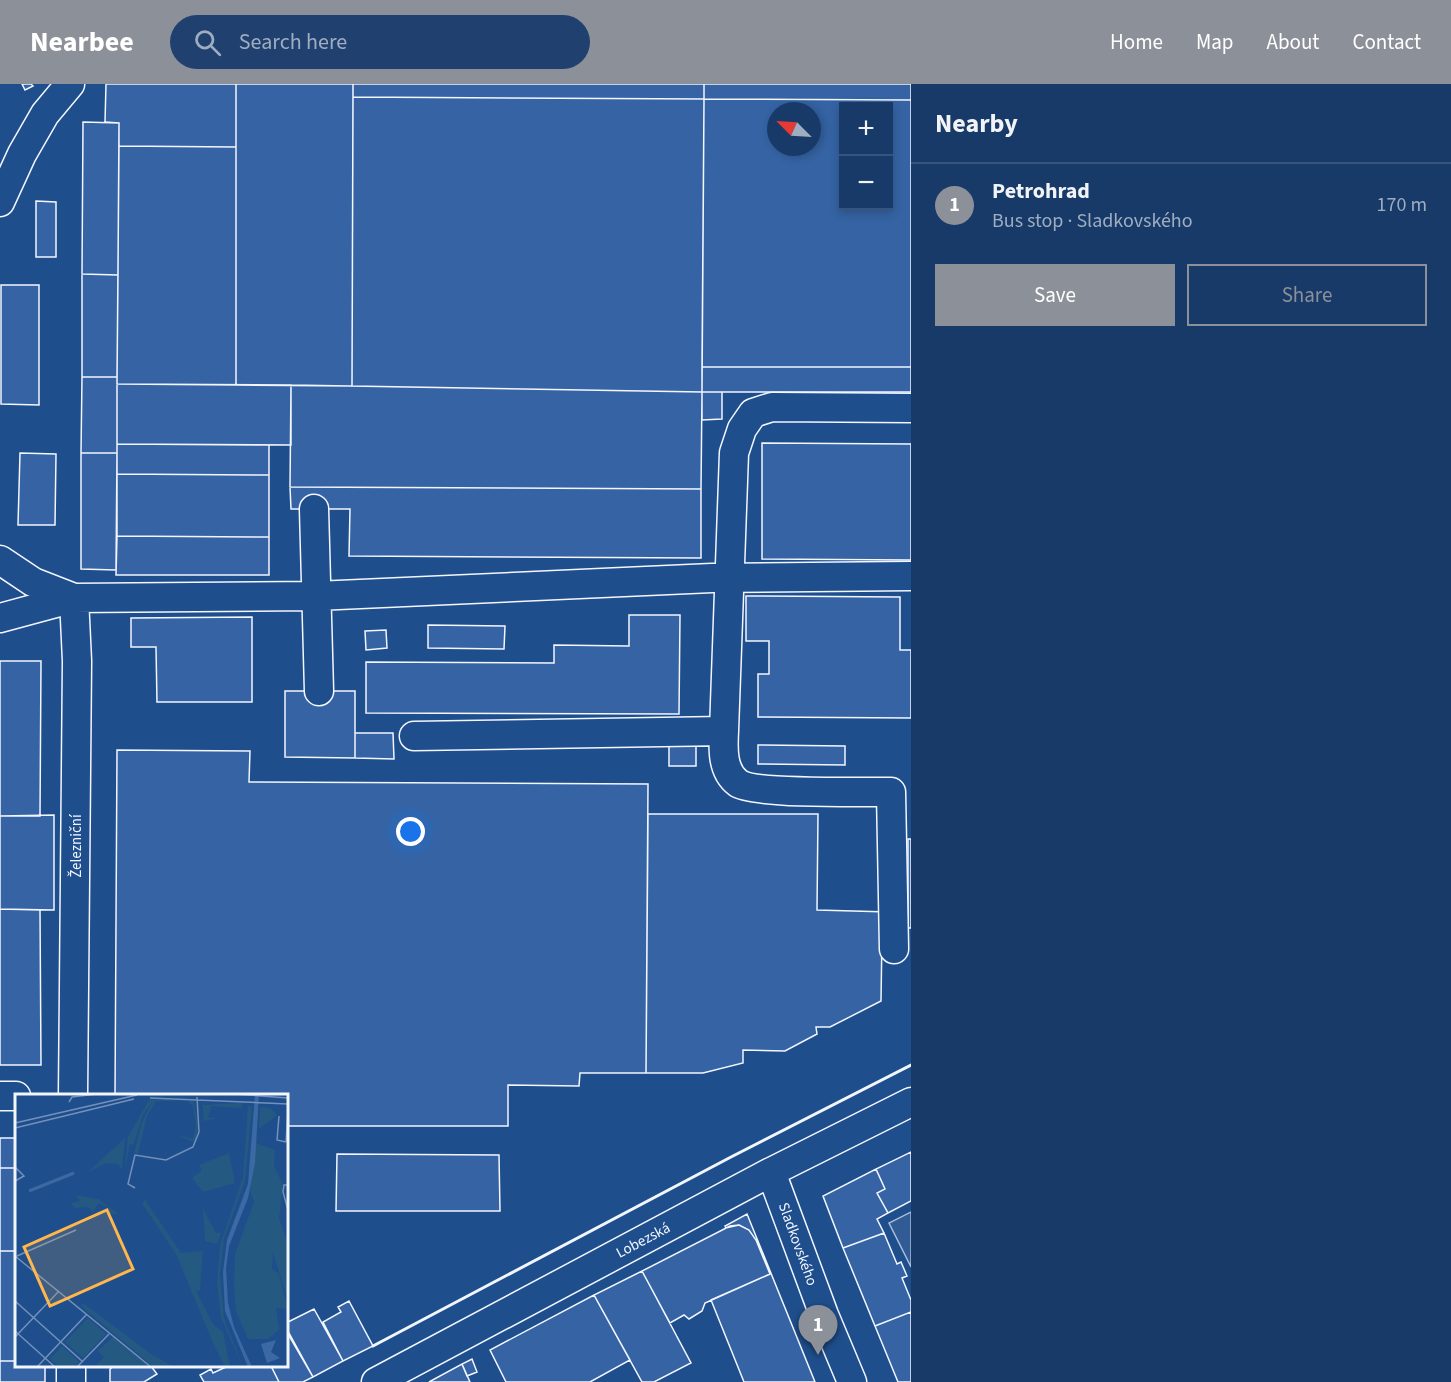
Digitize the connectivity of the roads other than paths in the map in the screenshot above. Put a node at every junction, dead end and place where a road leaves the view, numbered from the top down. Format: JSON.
{"nodes":[{"id":1,"x":70,"y":84,"type":"edge"},
{"id":2,"x":0,"y":202,"type":"edge"},
{"id":3,"x":911,"y":408,"type":"edge"},
{"id":4,"x":314,"y":509,"type":"dead end"},
{"id":5,"x":0,"y":560,"type":"edge"},
{"id":6,"x":911,"y":576,"type":"edge"},
{"id":7,"x":729,"y":578,"type":"junction"},
{"id":8,"x":316,"y":596,"type":"junction"},
{"id":9,"x":74,"y":598,"type":"junction"},
{"id":10,"x":0,"y":618,"type":"edge"},
{"id":11,"x":319,"y":691,"type":"dead end"},
{"id":12,"x":723,"y":731,"type":"junction"},
{"id":13,"x":414,"y":736,"type":"dead end"},
{"id":14,"x":894,"y":948,"type":"dead end"},
{"id":15,"x":74,"y":1094,"type":"edge"},
{"id":16,"x":911,"y":1102,"type":"edge"},
{"id":17,"x":771,"y":1172,"type":"junction"},
{"id":18,"x":376,"y":1382,"type":"edge"},
{"id":19,"x":852,"y":1382,"type":"edge"}],
"edges":[{"from":1,"to":2,"type":"street"},
{"from":3,"to":7,"type":"street"},
{"from":4,"to":8,"type":"street"},
{"from":5,"to":9,"type":"street"},
{"from":6,"to":7,"type":"street"},
{"from":7,"to":8,"type":"street"},
{"from":7,"to":12,"type":"street"},
{"from":8,"to":9,"type":"street"},
{"from":8,"to":11,"type":"street"},
{"from":9,"to":10,"type":"street"},
{"from":9,"to":15,"type":"street","name":"Železniční"},
{"from":12,"to":13,"type":"street"},
{"from":12,"to":14,"type":"street"},
{"from":16,"to":17,"type":"street","name":"Lobezská"},
{"from":17,"to":18,"type":"street","name":"Lobezská"},
{"from":17,"to":19,"type":"street","name":"Sladkovského"}]}
